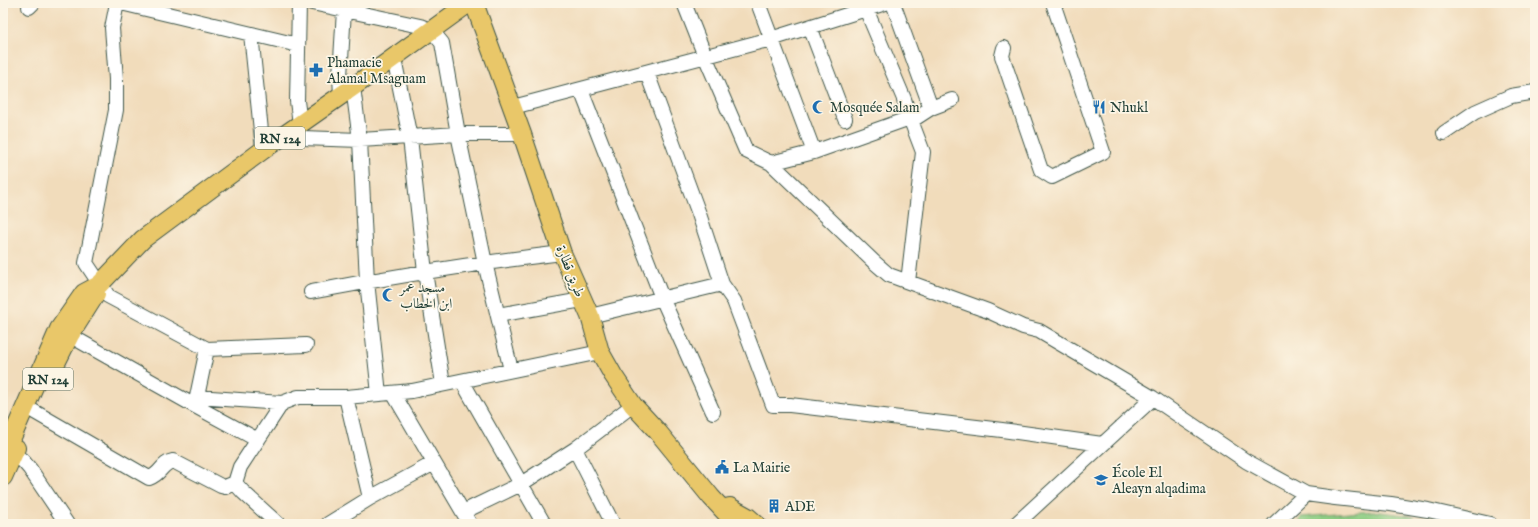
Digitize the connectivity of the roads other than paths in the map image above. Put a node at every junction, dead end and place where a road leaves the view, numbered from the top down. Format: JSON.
{"nodes":[{"id":1,"x":116,"y":3,"type":"edge"},
{"id":2,"x":121,"y":3,"type":"edge"},
{"id":3,"x":299,"y":3,"type":"edge"},
{"id":4,"x":312,"y":3,"type":"edge"},
{"id":5,"x":469,"y":3,"type":"edge"},
{"id":6,"x":474,"y":3,"type":"edge"},
{"id":7,"x":684,"y":3,"type":"edge"},
{"id":8,"x":758,"y":3,"type":"edge"},
{"id":9,"x":885,"y":3,"type":"edge"},
{"id":10,"x":893,"y":3,"type":"edge"},
{"id":11,"x":1053,"y":3,"type":"edge"},
{"id":12,"x":341,"y":7,"type":"edge"},
{"id":13,"x":866,"y":9,"type":"junction"},
{"id":14,"x":810,"y":27,"type":"junction"},
{"id":15,"x":432,"y":31,"type":"junction"},
{"id":16,"x":251,"y":34,"type":"junction"},
{"id":17,"x":771,"y":40,"type":"junction"},
{"id":18,"x":298,"y":45,"type":"junction"},
{"id":19,"x":1004,"y":48,"type":"dead end"},
{"id":20,"x":705,"y":56,"type":"junction"},
{"id":21,"x":394,"y":58,"type":"junction"},
{"id":22,"x":647,"y":73,"type":"junction"},
{"id":23,"x":581,"y":90,"type":"junction"},
{"id":24,"x":347,"y":92,"type":"junction"},
{"id":25,"x":1535,"y":92,"type":"edge"},
{"id":26,"x":952,"y":100,"type":"dead end"},
{"id":27,"x":512,"y":107,"type":"junction"},
{"id":28,"x":931,"y":108,"type":"junction"},
{"id":29,"x":845,"y":118,"type":"dead end"},
{"id":30,"x":911,"y":119,"type":"junction"},
{"id":31,"x":301,"y":131,"type":"junction"},
{"id":32,"x":1444,"y":133,"type":"dead end"},
{"id":33,"x":458,"y":134,"type":"junction"},
{"id":34,"x":522,"y":134,"type":"junction"},
{"id":35,"x":410,"y":138,"type":"junction"},
{"id":36,"x":360,"y":140,"type":"junction"},
{"id":37,"x":262,"y":150,"type":"junction"},
{"id":38,"x":814,"y":152,"type":"junction"},
{"id":39,"x":771,"y":163,"type":"junction"},
{"id":40,"x":562,"y":253,"type":"junction"},
{"id":41,"x":485,"y":262,"type":"junction"},
{"id":42,"x":425,"y":272,"type":"junction"},
{"id":43,"x":367,"y":281,"type":"junction"},
{"id":44,"x":908,"y":282,"type":"junction"},
{"id":45,"x":722,"y":284,"type":"junction"},
{"id":46,"x":99,"y":285,"type":"junction"},
{"id":47,"x":311,"y":292,"type":"dead end"},
{"id":48,"x":662,"y":298,"type":"junction"},
{"id":49,"x":582,"y":300,"type":"junction"},
{"id":50,"x":498,"y":315,"type":"junction"},
{"id":51,"x":590,"y":316,"type":"junction"},
{"id":52,"x":64,"y":332,"type":"junction"},
{"id":53,"x":306,"y":345,"type":"dead end"},
{"id":54,"x":207,"y":349,"type":"junction"},
{"id":55,"x":600,"y":352,"type":"junction"},
{"id":56,"x":511,"y":370,"type":"junction"},
{"id":57,"x":462,"y":381,"type":"junction"},
{"id":58,"x":443,"y":384,"type":"junction"},
{"id":59,"x":386,"y":394,"type":"junction"},
{"id":60,"x":346,"y":397,"type":"junction"},
{"id":61,"x":1153,"y":398,"type":"junction"},
{"id":62,"x":196,"y":402,"type":"junction"},
{"id":63,"x":282,"y":403,"type":"junction"},
{"id":64,"x":634,"y":405,"type":"junction"},
{"id":65,"x":33,"y":411,"type":"junction"},
{"id":66,"x":713,"y":412,"type":"dead end"},
{"id":67,"x":258,"y":440,"type":"junction"},
{"id":68,"x":1102,"y":444,"type":"junction"},
{"id":69,"x":575,"y":448,"type":"junction"},
{"id":70,"x":8,"y":453,"type":"edge"},
{"id":71,"x":434,"y":463,"type":"junction"},
{"id":72,"x":3,"y":477,"type":"edge"},
{"id":73,"x":235,"y":483,"type":"junction"},
{"id":74,"x":521,"y":484,"type":"junction"},
{"id":75,"x":1306,"y":494,"type":"junction"},
{"id":76,"x":370,"y":498,"type":"junction"},
{"id":77,"x":722,"y":509,"type":"junction"},
{"id":78,"x":465,"y":520,"type":"edge"},
{"id":79,"x":67,"y":524,"type":"edge"},
{"id":80,"x":278,"y":524,"type":"edge"},
{"id":81,"x":328,"y":524,"type":"edge"},
{"id":82,"x":544,"y":524,"type":"edge"},
{"id":83,"x":613,"y":524,"type":"edge"},
{"id":84,"x":736,"y":524,"type":"edge"},
{"id":85,"x":756,"y":524,"type":"edge"},
{"id":86,"x":1016,"y":524,"type":"edge"},
{"id":87,"x":1274,"y":524,"type":"edge"},
{"id":88,"x":1490,"y":524,"type":"edge"}],
"edges":[{"from":1,"to":46,"type":"street"},
{"from":2,"to":16,"type":"street"},
{"from":3,"to":18,"type":"street"},
{"from":4,"to":12,"type":"street"},
{"from":5,"to":15,"type":"main road","number":"RN 124"},
{"from":6,"to":27,"type":"main road","name":"طريق قطارة"},
{"from":7,"to":20,"type":"street"},
{"from":8,"to":17,"type":"street"},
{"from":9,"to":13,"type":"street"},
{"from":10,"to":28,"type":"street"},
{"from":11,"to":19,"type":"street"},
{"from":12,"to":15,"type":"street"},
{"from":12,"to":24,"type":"street"},
{"from":13,"to":14,"type":"street"},
{"from":13,"to":30,"type":"street"},
{"from":14,"to":17,"type":"street"},
{"from":14,"to":29,"type":"street"},
{"from":15,"to":21,"type":"main road","number":"RN 124"},
{"from":15,"to":33,"type":"street"},
{"from":16,"to":18,"type":"street"},
{"from":16,"to":37,"type":"street"},
{"from":17,"to":20,"type":"street"},
{"from":17,"to":38,"type":"street"},
{"from":18,"to":31,"type":"street"},
{"from":20,"to":22,"type":"street"},
{"from":20,"to":39,"type":"street"},
{"from":21,"to":24,"type":"main road","number":"RN 124"},
{"from":21,"to":35,"type":"street"},
{"from":22,"to":23,"type":"street"},
{"from":22,"to":45,"type":"street"},
{"from":23,"to":27,"type":"street"},
{"from":23,"to":48,"type":"street"},
{"from":24,"to":31,"type":"main road","number":"RN 124"},
{"from":24,"to":36,"type":"street"},
{"from":25,"to":32,"type":"street"},
{"from":26,"to":28,"type":"street"},
{"from":27,"to":34,"type":"main road","name":"طريق قطارة"},
{"from":28,"to":30,"type":"street"},
{"from":30,"to":38,"type":"street"},
{"from":30,"to":44,"type":"street"},
{"from":31,"to":36,"type":"street"},
{"from":31,"to":37,"type":"main road","number":"RN 124"},
{"from":33,"to":34,"type":"street"},
{"from":33,"to":35,"type":"street"},
{"from":33,"to":41,"type":"street"},
{"from":34,"to":40,"type":"main road","name":"طريق قطارة"},
{"from":35,"to":36,"type":"street"},
{"from":35,"to":42,"type":"street"},
{"from":36,"to":43,"type":"street"},
{"from":37,"to":46,"type":"main road","number":"RN 124"},
{"from":38,"to":39,"type":"street"},
{"from":39,"to":44,"type":"street"},
{"from":40,"to":41,"type":"street"},
{"from":40,"to":49,"type":"main road","name":"طريق قطارة"},
{"from":41,"to":42,"type":"street"},
{"from":41,"to":50,"type":"street"},
{"from":42,"to":43,"type":"street"},
{"from":42,"to":58,"type":"street"},
{"from":43,"to":47,"type":"street"},
{"from":43,"to":59,"type":"street"},
{"from":44,"to":61,"type":"street"},
{"from":45,"to":48,"type":"street"},
{"from":45,"to":68,"type":"street"},
{"from":46,"to":52,"type":"main road","number":"RN 124"},
{"from":46,"to":54,"type":"street"},
{"from":48,"to":51,"type":"street"},
{"from":48,"to":66,"type":"street"},
{"from":49,"to":50,"type":"street"},
{"from":49,"to":51,"type":"main road","name":"طريق قطارة"},
{"from":50,"to":56,"type":"street"},
{"from":51,"to":55,"type":"main road","name":"طريق قطارة"},
{"from":52,"to":62,"type":"street"},
{"from":52,"to":65,"type":"main road","number":"RN 124"},
{"from":52,"to":70,"type":"main road","number":"RN 124"},
{"from":53,"to":54,"type":"street"},
{"from":54,"to":62,"type":"street"},
{"from":55,"to":56,"type":"street"},
{"from":55,"to":64,"type":"main road","name":"طريق قطارة"},
{"from":56,"to":57,"type":"street"},
{"from":57,"to":58,"type":"street"},
{"from":57,"to":74,"type":"street"},
{"from":58,"to":59,"type":"street"},
{"from":59,"to":60,"type":"street"},
{"from":59,"to":71,"type":"street"},
{"from":60,"to":63,"type":"street"},
{"from":60,"to":76,"type":"street"},
{"from":61,"to":68,"type":"street"},
{"from":61,"to":75,"type":"street"},
{"from":62,"to":63,"type":"street"},
{"from":62,"to":67,"type":"street"},
{"from":63,"to":67,"type":"street"},
{"from":64,"to":69,"type":"street"},
{"from":64,"to":77,"type":"main road","name":"طريق قطارة"},
{"from":65,"to":70,"type":"main road","number":"RN 124"},
{"from":65,"to":73,"type":"street"},
{"from":67,"to":73,"type":"street"},
{"from":68,"to":86,"type":"street"},
{"from":69,"to":74,"type":"street"},
{"from":69,"to":83,"type":"street"},
{"from":70,"to":72,"type":"main road","number":"RN 124"},
{"from":70,"to":79,"type":"street"},
{"from":71,"to":76,"type":"street"},
{"from":71,"to":78,"type":"street"},
{"from":73,"to":80,"type":"street"},
{"from":74,"to":78,"type":"street"},
{"from":74,"to":82,"type":"street"},
{"from":75,"to":87,"type":"street"},
{"from":75,"to":88,"type":"street"},
{"from":76,"to":81,"type":"street"},
{"from":77,"to":84,"type":"main road","name":"طريق قطارة"},
{"from":77,"to":85,"type":"main road"}]}
